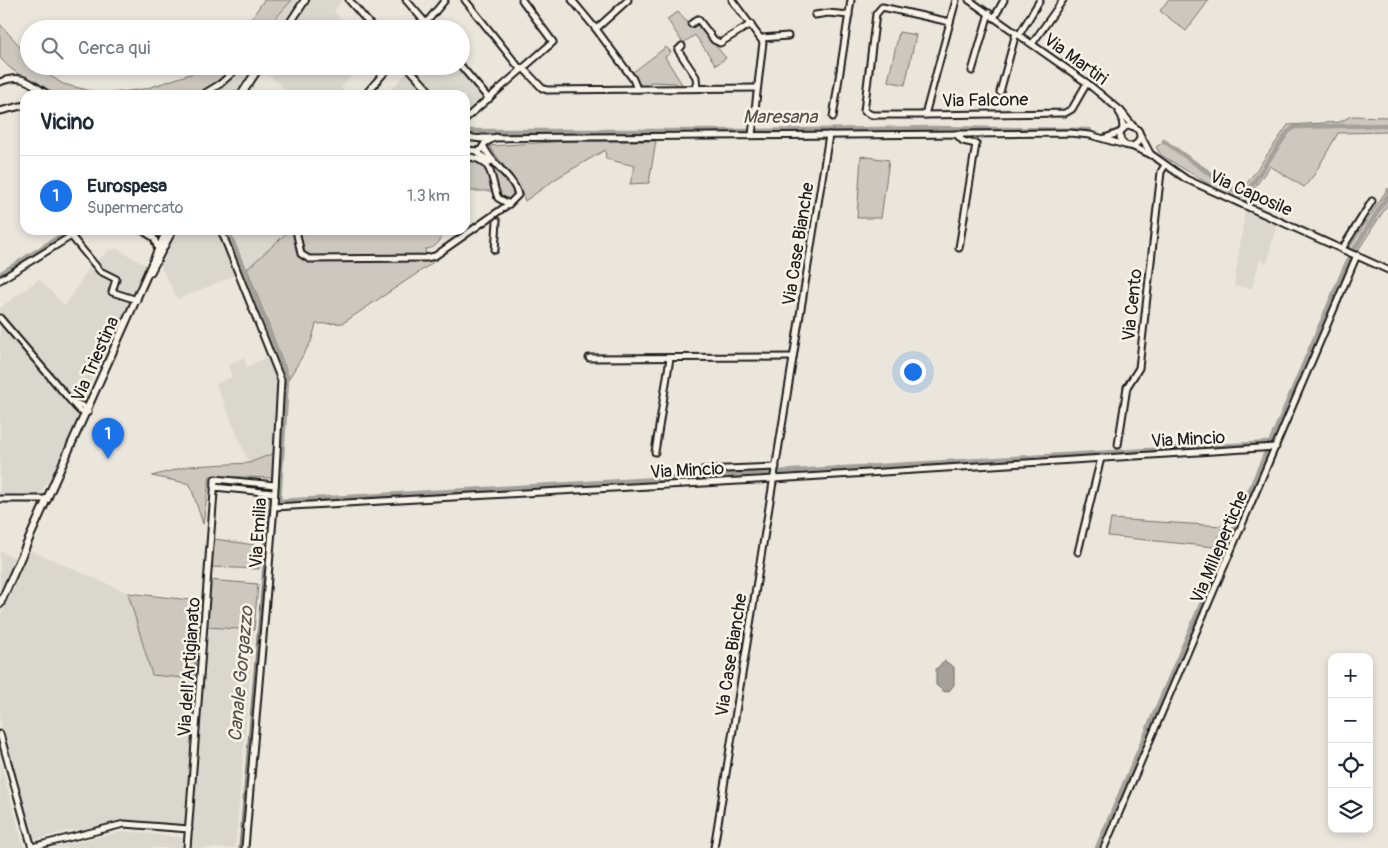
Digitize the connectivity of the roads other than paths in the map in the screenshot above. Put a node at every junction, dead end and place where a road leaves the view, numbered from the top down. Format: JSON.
{"nodes":[{"id":1,"x":349,"y":0,"type":"edge"},
{"id":2,"x":406,"y":0,"type":"edge"},
{"id":3,"x":445,"y":0,"type":"edge"},
{"id":4,"x":465,"y":0,"type":"edge"},
{"id":5,"x":522,"y":0,"type":"edge"},
{"id":6,"x":572,"y":0,"type":"edge"},
{"id":7,"x":628,"y":0,"type":"edge"},
{"id":8,"x":732,"y":0,"type":"edge"},
{"id":9,"x":851,"y":0,"type":"edge"},
{"id":10,"x":956,"y":0,"type":"edge"},
{"id":11,"x":969,"y":0,"type":"edge"},
{"id":12,"x":1004,"y":0,"type":"edge"},
{"id":13,"x":1040,"y":0,"type":"edge"},
{"id":14,"x":1063,"y":0,"type":"edge"},
{"id":15,"x":303,"y":1,"type":"edge"},
{"id":16,"x":988,"y":14,"type":"junction"},
{"id":17,"x":815,"y":15,"type":"dead end"},
{"id":18,"x":848,"y":15,"type":"junction"},
{"id":19,"x":994,"y":18,"type":"junction"},
{"id":20,"x":291,"y":20,"type":"edge"},
{"id":21,"x":366,"y":20,"type":"edge"},
{"id":22,"x":423,"y":20,"type":"edge"},
{"id":23,"x":428,"y":20,"type":"edge"},
{"id":24,"x":950,"y":22,"type":"junction"},
{"id":25,"x":691,"y":24,"type":"dead end"},
{"id":26,"x":751,"y":24,"type":"junction"},
{"id":27,"x":596,"y":29,"type":"junction"},
{"id":28,"x":1017,"y":34,"type":"junction"},
{"id":29,"x":788,"y":36,"type":"dead end"},
{"id":30,"x":762,"y":38,"type":"junction"},
{"id":31,"x":1032,"y":44,"type":"junction"},
{"id":32,"x":682,"y":46,"type":"dead end"},
{"id":33,"x":522,"y":69,"type":"junction"},
{"id":34,"x":972,"y":71,"type":"dead end"},
{"id":35,"x":230,"y":75,"type":"edge"},
{"id":36,"x":254,"y":75,"type":"edge"},
{"id":37,"x":382,"y":75,"type":"edge"},
{"id":38,"x":415,"y":75,"type":"edge"},
{"id":39,"x":468,"y":75,"type":"edge"},
{"id":40,"x":0,"y":82,"type":"edge"},
{"id":41,"x":1087,"y":83,"type":"junction"},
{"id":42,"x":637,"y":88,"type":"junction"},
{"id":43,"x":697,"y":88,"type":"junction"},
{"id":44,"x":757,"y":88,"type":"junction"},
{"id":45,"x":41,"y":90,"type":"edge"},
{"id":46,"x":210,"y":90,"type":"edge"},
{"id":47,"x":243,"y":90,"type":"edge"},
{"id":48,"x":369,"y":90,"type":"edge"},
{"id":49,"x":429,"y":90,"type":"edge"},
{"id":50,"x":1000,"y":92,"type":"dead end"},
{"id":51,"x":488,"y":99,"type":"junction"},
{"id":52,"x":20,"y":106,"type":"edge"},
{"id":53,"x":1119,"y":109,"type":"junction"},
{"id":54,"x":0,"y":111,"type":"edge"},
{"id":55,"x":470,"y":115,"type":"edge"},
{"id":56,"x":925,"y":115,"type":"junction"},
{"id":57,"x":833,"y":117,"type":"dead end"},
{"id":58,"x":1134,"y":126,"type":"junction"},
{"id":59,"x":1122,"y":130,"type":"junction"},
{"id":60,"x":752,"y":134,"type":"junction"},
{"id":61,"x":956,"y":134,"type":"junction"},
{"id":62,"x":829,"y":135,"type":"junction"},
{"id":63,"x":498,"y":136,"type":"junction"},
{"id":64,"x":1140,"y":136,"type":"junction"},
{"id":65,"x":472,"y":137,"type":"edge"},
{"id":66,"x":481,"y":138,"type":"junction"},
{"id":67,"x":1104,"y":138,"type":"junction"},
{"id":68,"x":485,"y":145,"type":"junction"},
{"id":69,"x":1128,"y":145,"type":"junction"},
{"id":70,"x":470,"y":151,"type":"edge"},
{"id":71,"x":477,"y":152,"type":"junction"},
{"id":72,"x":1152,"y":155,"type":"junction"},
{"id":73,"x":470,"y":157,"type":"edge"},
{"id":74,"x":1165,"y":165,"type":"junction"},
{"id":75,"x":497,"y":167,"type":"junction"},
{"id":76,"x":1372,"y":201,"type":"dead end"},
{"id":77,"x":508,"y":204,"type":"junction"},
{"id":78,"x":497,"y":221,"type":"dead end"},
{"id":79,"x":470,"y":231,"type":"edge"},
{"id":80,"x":150,"y":235,"type":"edge"},
{"id":81,"x":166,"y":235,"type":"edge"},
{"id":82,"x":171,"y":235,"type":"edge"},
{"id":83,"x":223,"y":235,"type":"edge"},
{"id":84,"x":297,"y":235,"type":"edge"},
{"id":85,"x":464,"y":235,"type":"edge"},
{"id":86,"x":71,"y":236,"type":"joint"},
{"id":87,"x":959,"y":248,"type":"dead end"},
{"id":88,"x":494,"y":250,"type":"dead end"},
{"id":89,"x":1345,"y":250,"type":"junction"},
{"id":90,"x":158,"y":251,"type":"junction"},
{"id":91,"x":1355,"y":255,"type":"junction"},
{"id":92,"x":1388,"y":270,"type":"edge"},
{"id":93,"x":0,"y":280,"type":"edge"},
{"id":94,"x":144,"y":283,"type":"junction"},
{"id":95,"x":136,"y":300,"type":"junction"},
{"id":96,"x":0,"y":318,"type":"edge"},
{"id":97,"x":589,"y":358,"type":"dead end"},
{"id":98,"x":670,"y":358,"type":"junction"},
{"id":99,"x":793,"y":358,"type":"junction"},
{"id":100,"x":88,"y":412,"type":"junction"},
{"id":101,"x":1118,"y":445,"type":"dead end"},
{"id":102,"x":1274,"y":447,"type":"junction"},
{"id":103,"x":655,"y":452,"type":"dead end"},
{"id":104,"x":1101,"y":458,"type":"junction"},
{"id":105,"x":702,"y":470,"type":"dead end"},
{"id":106,"x":775,"y":473,"type":"junction"},
{"id":107,"x":275,"y":486,"type":"junction"},
{"id":108,"x":214,"y":487,"type":"junction"},
{"id":109,"x":274,"y":493,"type":"junction"},
{"id":110,"x":48,"y":499,"type":"junction"},
{"id":111,"x":0,"y":500,"type":"edge"},
{"id":112,"x":274,"y":503,"type":"junction"},
{"id":113,"x":1078,"y":552,"type":"dead end"},
{"id":114,"x":0,"y":604,"type":"edge"},
{"id":115,"x":0,"y":734,"type":"edge"},
{"id":116,"x":189,"y":829,"type":"junction"},
{"id":117,"x":32,"y":848,"type":"edge"},
{"id":118,"x":187,"y":848,"type":"edge"},
{"id":119,"x":246,"y":848,"type":"edge"},
{"id":120,"x":714,"y":848,"type":"edge"},
{"id":121,"x":1104,"y":848,"type":"edge"}],
"edges":[{"from":1,"to":21,"type":"street"},
{"from":2,"to":22,"type":"street"},
{"from":3,"to":23,"type":"street"},
{"from":4,"to":33,"type":"street"},
{"from":5,"to":33,"type":"street"},
{"from":6,"to":27,"type":"street"},
{"from":7,"to":27,"type":"street"},
{"from":8,"to":26,"type":"street"},
{"from":9,"to":18,"type":"street"},
{"from":10,"to":24,"type":"street","name":"Via Falcone"},
{"from":11,"to":16,"type":"street","name":"Via Martiri"},
{"from":12,"to":19,"type":"street"},
{"from":13,"to":28,"type":"street"},
{"from":14,"to":31,"type":"street"},
{"from":15,"to":20,"type":"main road"},
{"from":16,"to":19,"type":"street","name":"Via Martiri"},
{"from":16,"to":34,"type":"street"},
{"from":17,"to":18,"type":"street"},
{"from":18,"to":57,"type":"street"},
{"from":19,"to":28,"type":"street","name":"Via Martiri"},
{"from":24,"to":56,"type":"street","name":"Via Falcone"},
{"from":24,"to":56,"type":"street"},
{"from":25,"to":26,"type":"street"},
{"from":26,"to":30,"type":"street"},
{"from":27,"to":42,"type":"street"},
{"from":28,"to":31,"type":"street","name":"Via Martiri"},
{"from":28,"to":50,"type":"street"},
{"from":29,"to":30,"type":"street"},
{"from":30,"to":44,"type":"street"},
{"from":31,"to":41,"type":"street","name":"Via Martiri"},
{"from":32,"to":43,"type":"street"},
{"from":33,"to":42,"type":"street"},
{"from":33,"to":51,"type":"street"},
{"from":35,"to":46,"type":"street"},
{"from":36,"to":47,"type":"main road"},
{"from":37,"to":48,"type":"street"},
{"from":38,"to":49,"type":"street"},
{"from":39,"to":51,"type":"street"},
{"from":40,"to":45,"type":"street"},
{"from":41,"to":53,"type":"street","name":"Via Martiri"},
{"from":41,"to":56,"type":"street","name":"Via Falcone"},
{"from":42,"to":43,"type":"street"},
{"from":43,"to":44,"type":"street"},
{"from":44,"to":60,"type":"street"},
{"from":51,"to":55,"type":"street"},
{"from":52,"to":54,"type":"street"},
{"from":53,"to":58,"type":"street","name":"Via Martiri"},
{"from":53,"to":59,"type":"street"},
{"from":58,"to":59,"type":"street"},
{"from":58,"to":64,"type":"street"},
{"from":59,"to":67,"type":"street"},
{"from":59,"to":69,"type":"street"},
{"from":60,"to":62,"type":"street","name":"Via Caposile"},
{"from":60,"to":63,"type":"street","name":"Via Caposile"},
{"from":61,"to":62,"type":"street","name":"Via Caposile"},
{"from":61,"to":67,"type":"street","name":"Via Caposile"},
{"from":61,"to":87,"type":"street"},
{"from":62,"to":99,"type":"street","name":"Via Case Bianche"},
{"from":63,"to":66,"type":"street","name":"Via Caposile"},
{"from":63,"to":68,"type":"street"},
{"from":64,"to":69,"type":"street"},
{"from":64,"to":72,"type":"street","name":"Via Caposile"},
{"from":65,"to":66,"type":"street","name":"Via Caposile"},
{"from":66,"to":68,"type":"street"},
{"from":67,"to":69,"type":"street","name":"Via Caposile"},
{"from":68,"to":71,"type":"street"},
{"from":68,"to":75,"type":"street"},
{"from":69,"to":72,"type":"street","name":"Via Caposile"},
{"from":70,"to":71,"type":"street"},
{"from":71,"to":75,"type":"street"},
{"from":72,"to":74,"type":"street","name":"Via Caposile"},
{"from":73,"to":77,"type":"street"},
{"from":74,"to":89,"type":"street","name":"Via Caposile"},
{"from":74,"to":101,"type":"street","name":"Via Cento"},
{"from":75,"to":77,"type":"street"},
{"from":76,"to":89,"type":"street"},
{"from":77,"to":79,"type":"street"},
{"from":78,"to":88,"type":"street"},
{"from":80,"to":90,"type":"street"},
{"from":81,"to":90,"type":"main road","name":"Via Triestina"},
{"from":82,"to":94,"type":"street"},
{"from":83,"to":107,"type":"street","name":"Via Emilia"},
{"from":84,"to":85,"type":"street"},
{"from":86,"to":93,"type":"street"},
{"from":86,"to":95,"type":"street"},
{"from":89,"to":91,"type":"street","name":"Via Caposile"},
{"from":90,"to":94,"type":"main road","name":"Via Triestina"},
{"from":91,"to":92,"type":"street","name":"Via Caposile"},
{"from":91,"to":102,"type":"street","name":"Via Millepertiche"},
{"from":94,"to":95,"type":"main road","name":"Via Triestina"},
{"from":95,"to":100,"type":"main road","name":"Via Triestina"},
{"from":96,"to":100,"type":"street"},
{"from":97,"to":98,"type":"street"},
{"from":98,"to":99,"type":"street"},
{"from":98,"to":103,"type":"street"},
{"from":99,"to":106,"type":"street","name":"Via Case Bianche"},
{"from":100,"to":110,"type":"main road","name":"Via Triestina"},
{"from":102,"to":104,"type":"street","name":"Via Mincio"},
{"from":102,"to":121,"type":"street","name":"Via Millepertiche"},
{"from":104,"to":106,"type":"street","name":"Via Mincio"},
{"from":104,"to":113,"type":"street"},
{"from":105,"to":106,"type":"street"},
{"from":106,"to":112,"type":"street","name":"Via Mincio"},
{"from":106,"to":120,"type":"street","name":"Via Case Bianche"},
{"from":107,"to":108,"type":"street"},
{"from":107,"to":109,"type":"street","name":"Via Emilia"},
{"from":108,"to":109,"type":"street"},
{"from":108,"to":116,"type":"street","name":"Via dell'Artigianato"},
{"from":109,"to":112,"type":"street","name":"Via Emilia"},
{"from":110,"to":111,"type":"street"},
{"from":110,"to":114,"type":"main road","name":"Via Triestina"},
{"from":112,"to":119,"type":"street","name":"Via Emilia"},
{"from":115,"to":117,"type":"street"},
{"from":116,"to":117,"type":"street"},
{"from":116,"to":118,"type":"street","name":"Via dell'Artigianato"}]}
